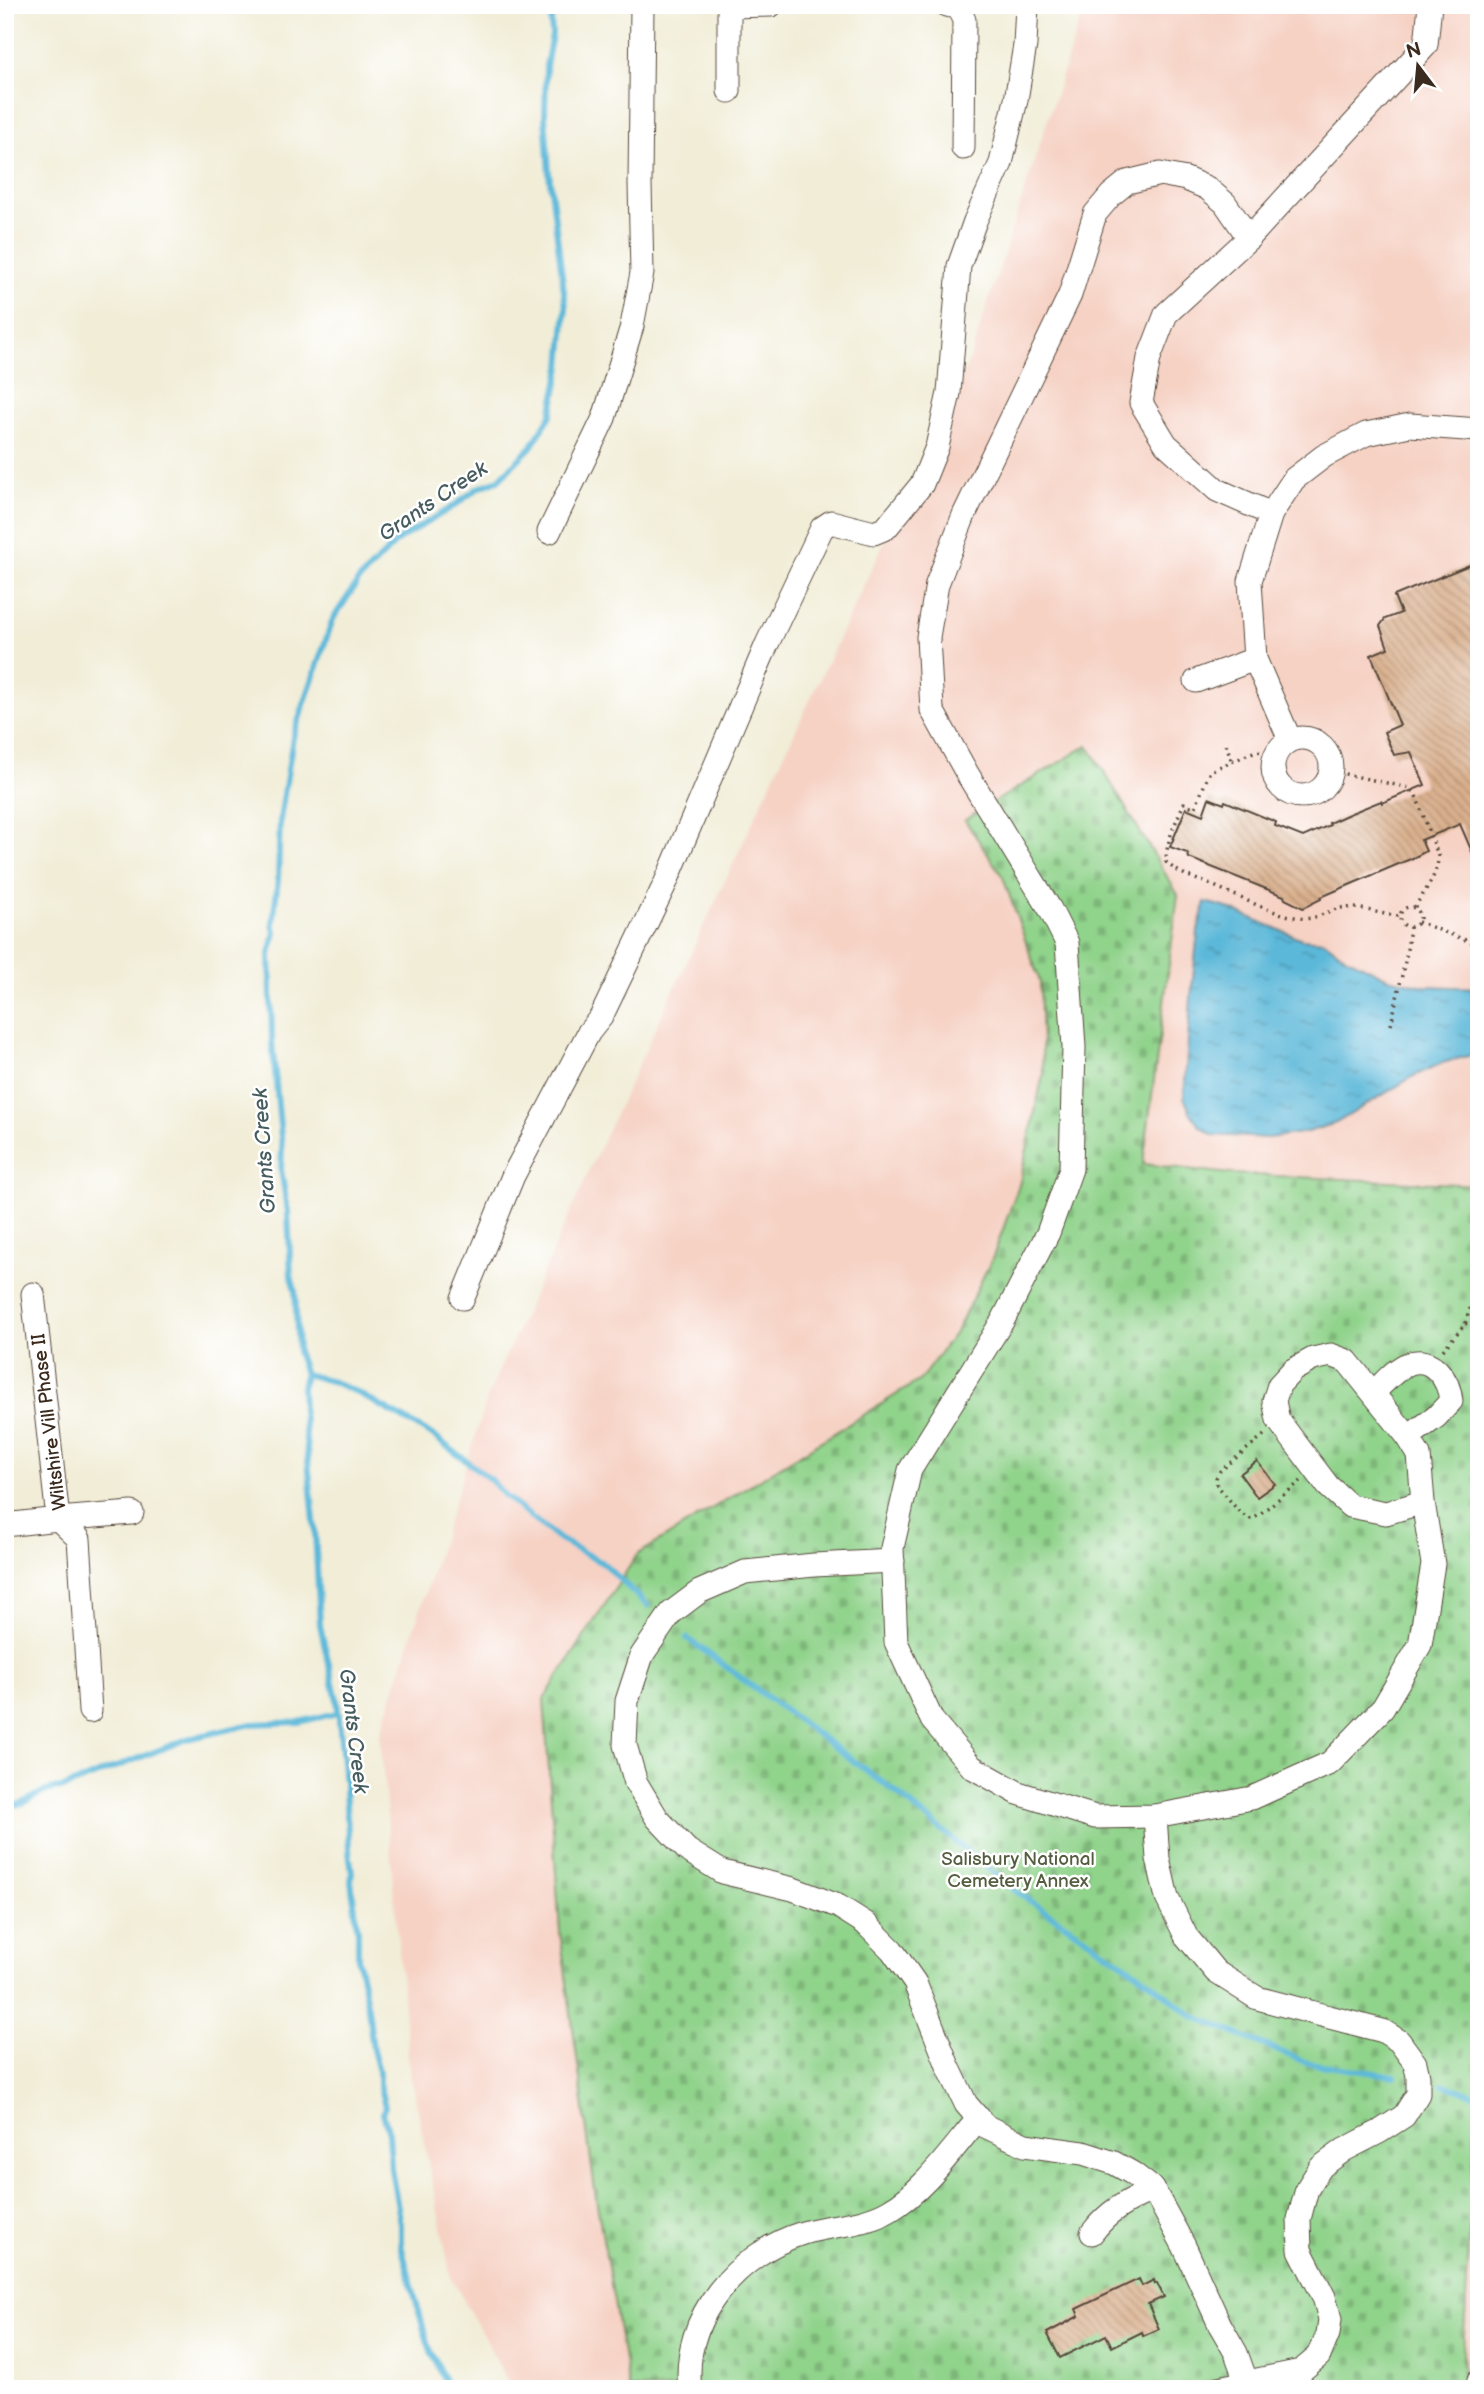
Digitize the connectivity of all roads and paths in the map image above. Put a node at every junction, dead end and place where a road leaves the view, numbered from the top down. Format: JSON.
{"nodes":[{"id":1,"x":642,"y":5,"type":"edge"},
{"id":2,"x":771,"y":5,"type":"edge"},
{"id":3,"x":947,"y":5,"type":"edge"},
{"id":4,"x":1027,"y":5,"type":"edge"},
{"id":5,"x":1430,"y":5,"type":"edge"},
{"id":6,"x":729,"y":6,"type":"edge"},
{"id":7,"x":729,"y":91,"type":"dead end"},
{"id":8,"x":963,"y":148,"type":"dead end"},
{"id":9,"x":1249,"y":238,"type":"junction"},
{"id":10,"x":1479,"y":430,"type":"edge"},
{"id":11,"x":1271,"y":514,"type":"junction"},
{"id":12,"x":549,"y":532,"type":"dead end"},
{"id":13,"x":1255,"y":659,"type":"junction"},
{"id":14,"x":1196,"y":681,"type":"dead end"},
{"id":15,"x":1226,"y":744,"type":"dead end"},
{"id":16,"x":1283,"y":747,"type":"junction"},
{"id":17,"x":1233,"y":762,"type":"junction"},
{"id":18,"x":1331,"y":771,"type":"junction"},
{"id":19,"x":1414,"y":908,"type":"junction"},
{"id":20,"x":1400,"y":916,"type":"junction"},
{"id":21,"x":1418,"y":922,"type":"junction"},
{"id":22,"x":1410,"y":927,"type":"junction"},
{"id":23,"x":1479,"y":945,"type":"edge"},
{"id":24,"x":1391,"y":1025,"type":"dead end"},
{"id":25,"x":33,"y":1293,"type":"dead end"},
{"id":26,"x":1479,"y":1294,"type":"edge"},
{"id":27,"x":463,"y":1298,"type":"dead end"},
{"id":28,"x":1479,"y":1318,"type":"edge"},
{"id":29,"x":1465,"y":1324,"type":"junction"},
{"id":30,"x":1432,"y":1367,"type":"junction"},
{"id":31,"x":1374,"y":1392,"type":"junction"},
{"id":32,"x":1280,"y":1423,"type":"junction"},
{"id":33,"x":1408,"y":1437,"type":"junction"},
{"id":34,"x":1315,"y":1470,"type":"junction"},
{"id":35,"x":1423,"y":1502,"type":"junction"},
{"id":36,"x":132,"y":1513,"type":"dead end"},
{"id":37,"x":58,"y":1518,"type":"junction"},
{"id":38,"x":5,"y":1525,"type":"edge"},
{"id":39,"x":893,"y":1561,"type":"junction"},
{"id":40,"x":90,"y":1711,"type":"dead end"},
{"id":41,"x":1155,"y":1816,"type":"junction"},
{"id":42,"x":979,"y":2118,"type":"junction"},
{"id":43,"x":1153,"y":2189,"type":"junction"},
{"id":44,"x":1092,"y":2233,"type":"dead end"},
{"id":45,"x":1479,"y":2381,"type":"edge"},
{"id":46,"x":1249,"y":2386,"type":"edge"},
{"id":47,"x":690,"y":2389,"type":"edge"},
{"id":48,"x":1214,"y":2389,"type":"edge"},
{"id":49,"x":1477,"y":2389,"type":"edge"}],
"edges":[{"from":1,"to":12,"type":"street"},
{"from":2,"to":6,"type":"street"},
{"from":3,"to":8,"type":"street"},
{"from":4,"to":27,"type":"street"},
{"from":5,"to":9,"type":"street"},
{"from":6,"to":7,"type":"street"},
{"from":9,"to":11,"type":"street"},
{"from":9,"to":39,"type":"street"},
{"from":10,"to":11,"type":"street"},
{"from":11,"to":13,"type":"street"},
{"from":13,"to":14,"type":"street"},
{"from":13,"to":16,"type":"street"},
{"from":15,"to":17,"type":"path"},
{"from":16,"to":17,"type":"path"},
{"from":16,"to":18,"type":"street"},
{"from":16,"to":18,"type":"street"},
{"from":17,"to":20,"type":"path"},
{"from":18,"to":19,"type":"path"},
{"from":19,"to":20,"type":"path"},
{"from":19,"to":21,"type":"path"},
{"from":20,"to":22,"type":"path"},
{"from":21,"to":22,"type":"path"},
{"from":21,"to":23,"type":"path"},
{"from":22,"to":24,"type":"path"},
{"from":25,"to":37,"type":"street","name":"Wiltshire Vill Phase II"},
{"from":26,"to":29,"type":"path"},
{"from":28,"to":29,"type":"path"},
{"from":29,"to":30,"type":"path"},
{"from":30,"to":31,"type":"street"},
{"from":30,"to":33,"type":"street"},
{"from":31,"to":32,"type":"street"},
{"from":31,"to":33,"type":"street"},
{"from":32,"to":34,"type":"street"},
{"from":32,"to":34,"type":"path"},
{"from":33,"to":35,"type":"street"},
{"from":34,"to":35,"type":"street"},
{"from":35,"to":41,"type":"street"},
{"from":36,"to":37,"type":"street"},
{"from":37,"to":38,"type":"street"},
{"from":37,"to":40,"type":"street","name":"Wiltshire Vill Phase II"},
{"from":39,"to":41,"type":"street"},
{"from":39,"to":42,"type":"street"},
{"from":41,"to":46,"type":"street"},
{"from":42,"to":43,"type":"street"},
{"from":42,"to":47,"type":"street"},
{"from":43,"to":44,"type":"street"},
{"from":43,"to":46,"type":"street"},
{"from":45,"to":49,"type":"street"},
{"from":46,"to":48,"type":"street"}]}
